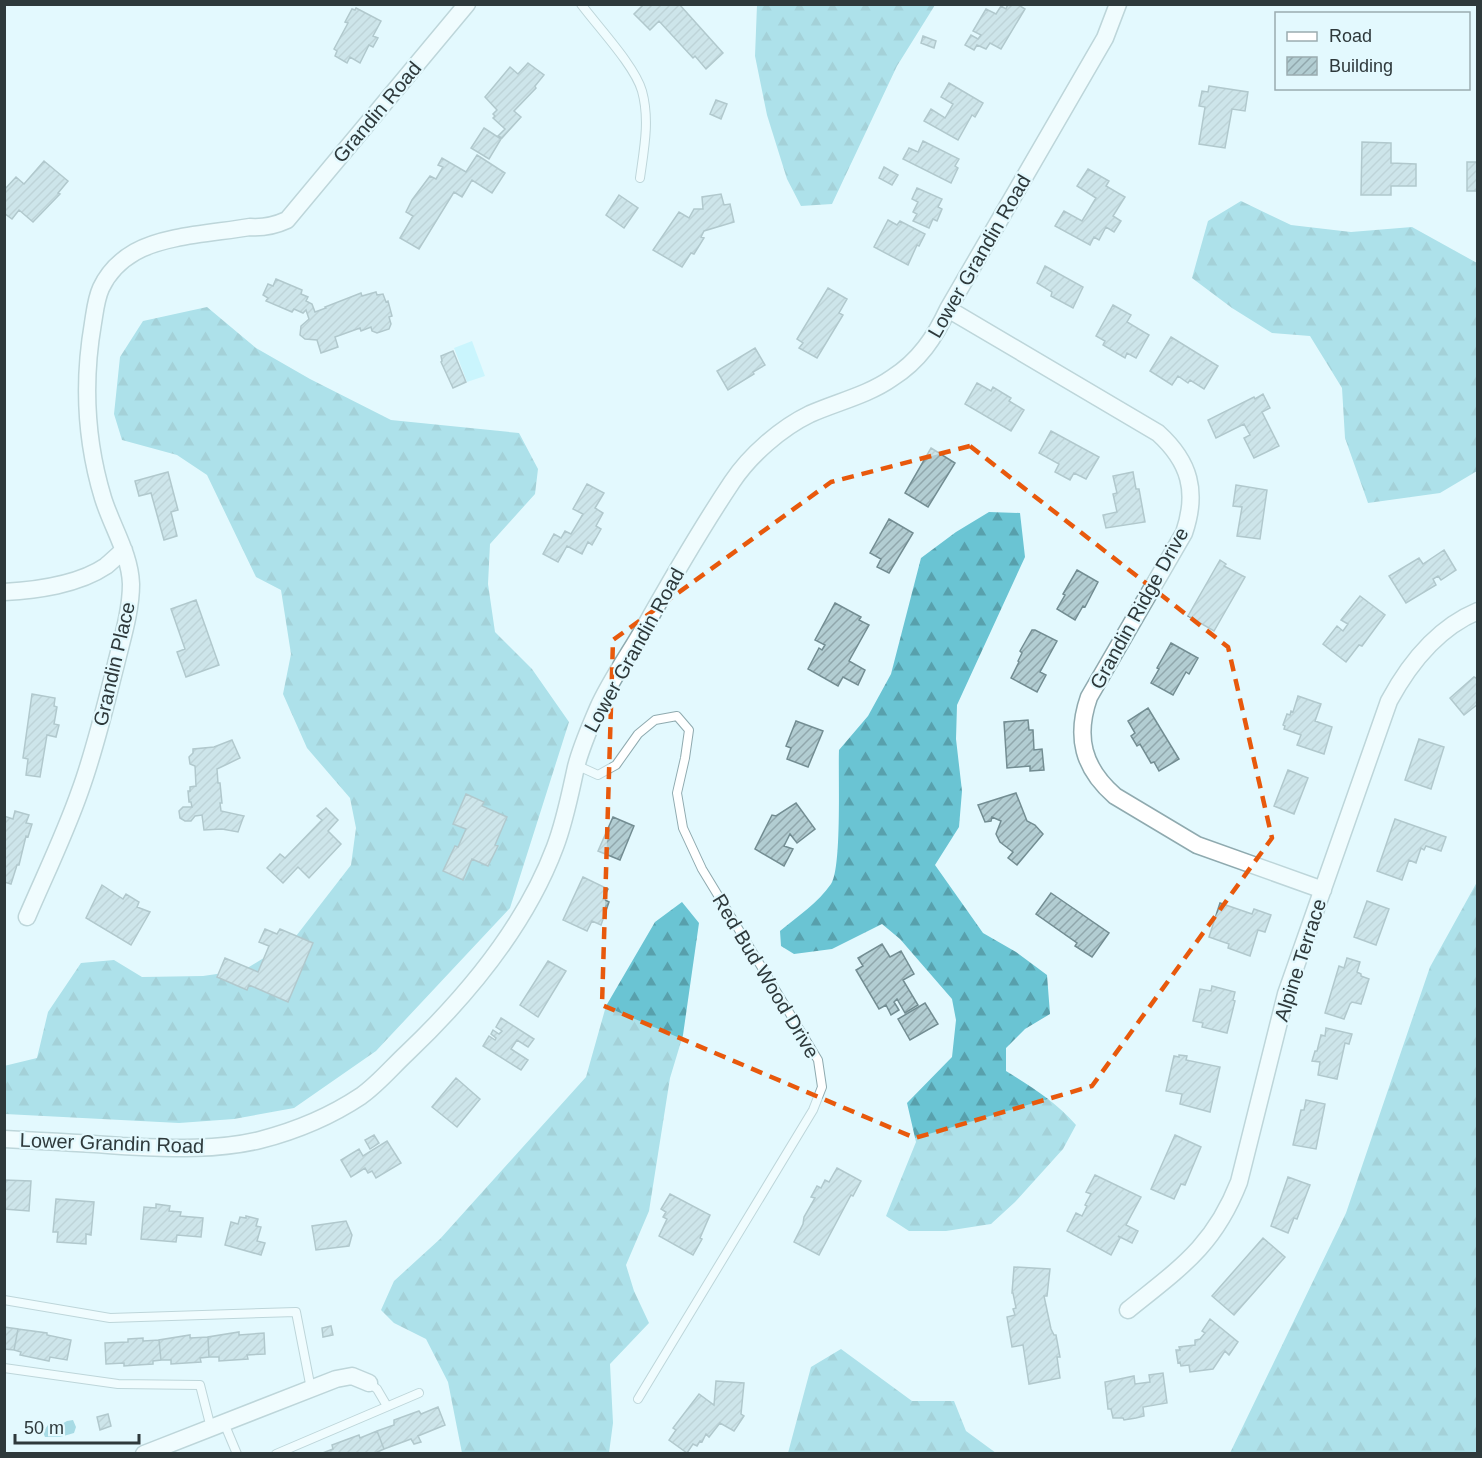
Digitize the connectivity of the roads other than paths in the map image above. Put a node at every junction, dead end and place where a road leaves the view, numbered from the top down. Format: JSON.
{"nodes":[{"id":1,"x":466,"y":4,"type":"edge"},
{"id":2,"x":581,"y":4,"type":"edge"},
{"id":3,"x":1118,"y":4,"type":"edge"},
{"id":4,"x":640,"y":178,"type":"dead end"},
{"id":5,"x":287,"y":220,"type":"joint"},
{"id":6,"x":948,"y":309,"type":"junction"},
{"id":7,"x":124,"y":550,"type":"junction"},
{"id":8,"x":4,"y":592,"type":"edge"},
{"id":9,"x":1478,"y":612,"type":"edge"},
{"id":10,"x":576,"y":765,"type":"junction"},
{"id":11,"x":1323,"y":890,"type":"junction"},
{"id":12,"x":27,"y":917,"type":"dead end"},
{"id":13,"x":4,"y":1139,"type":"edge"},
{"id":14,"x":4,"y":1300,"type":"edge"},
{"id":15,"x":1128,"y":1310,"type":"dead end"},
{"id":16,"x":4,"y":1368,"type":"edge"},
{"id":17,"x":369,"y":1383,"type":"joint"},
{"id":18,"x":312,"y":1389,"type":"junction"},
{"id":19,"x":419,"y":1393,"type":"dead end"},
{"id":20,"x":638,"y":1398,"type":"dead end"},
{"id":21,"x":387,"y":1406,"type":"junction"},
{"id":22,"x":218,"y":1426,"type":"junction"},
{"id":23,"x":144,"y":1454,"type":"edge"},
{"id":24,"x":237,"y":1454,"type":"edge"},
{"id":25,"x":276,"y":1454,"type":"edge"}],
"edges":[{"from":1,"to":5,"type":"street","name":"Grandin Road"},
{"from":2,"to":4,"type":"lane"},
{"from":3,"to":6,"type":"street","name":"Lower Grandin Road"},
{"from":5,"to":7,"type":"street","name":"Grandin Place"},
{"from":6,"to":10,"type":"street","name":"Lower Grandin Road"},
{"from":6,"to":11,"type":"street","name":"Grandin Ridge Drive"},
{"from":7,"to":8,"type":"street"},
{"from":7,"to":12,"type":"street","name":"Grandin Place"},
{"from":9,"to":11,"type":"street","name":"Alpine Terrace"},
{"from":10,"to":13,"type":"street","name":"Lower Grandin Road"},
{"from":10,"to":20,"type":"lane","name":"Red Bud Wood Drive"},
{"from":11,"to":15,"type":"street","name":"Alpine Terrace"},
{"from":14,"to":18,"type":"lane"},
{"from":16,"to":22,"type":"lane"},
{"from":17,"to":18,"type":"street"},
{"from":17,"to":21,"type":"lane"},
{"from":18,"to":22,"type":"street"},
{"from":19,"to":21,"type":"lane"},
{"from":21,"to":25,"type":"lane"},
{"from":22,"to":23,"type":"street"},
{"from":22,"to":24,"type":"lane"}]}
